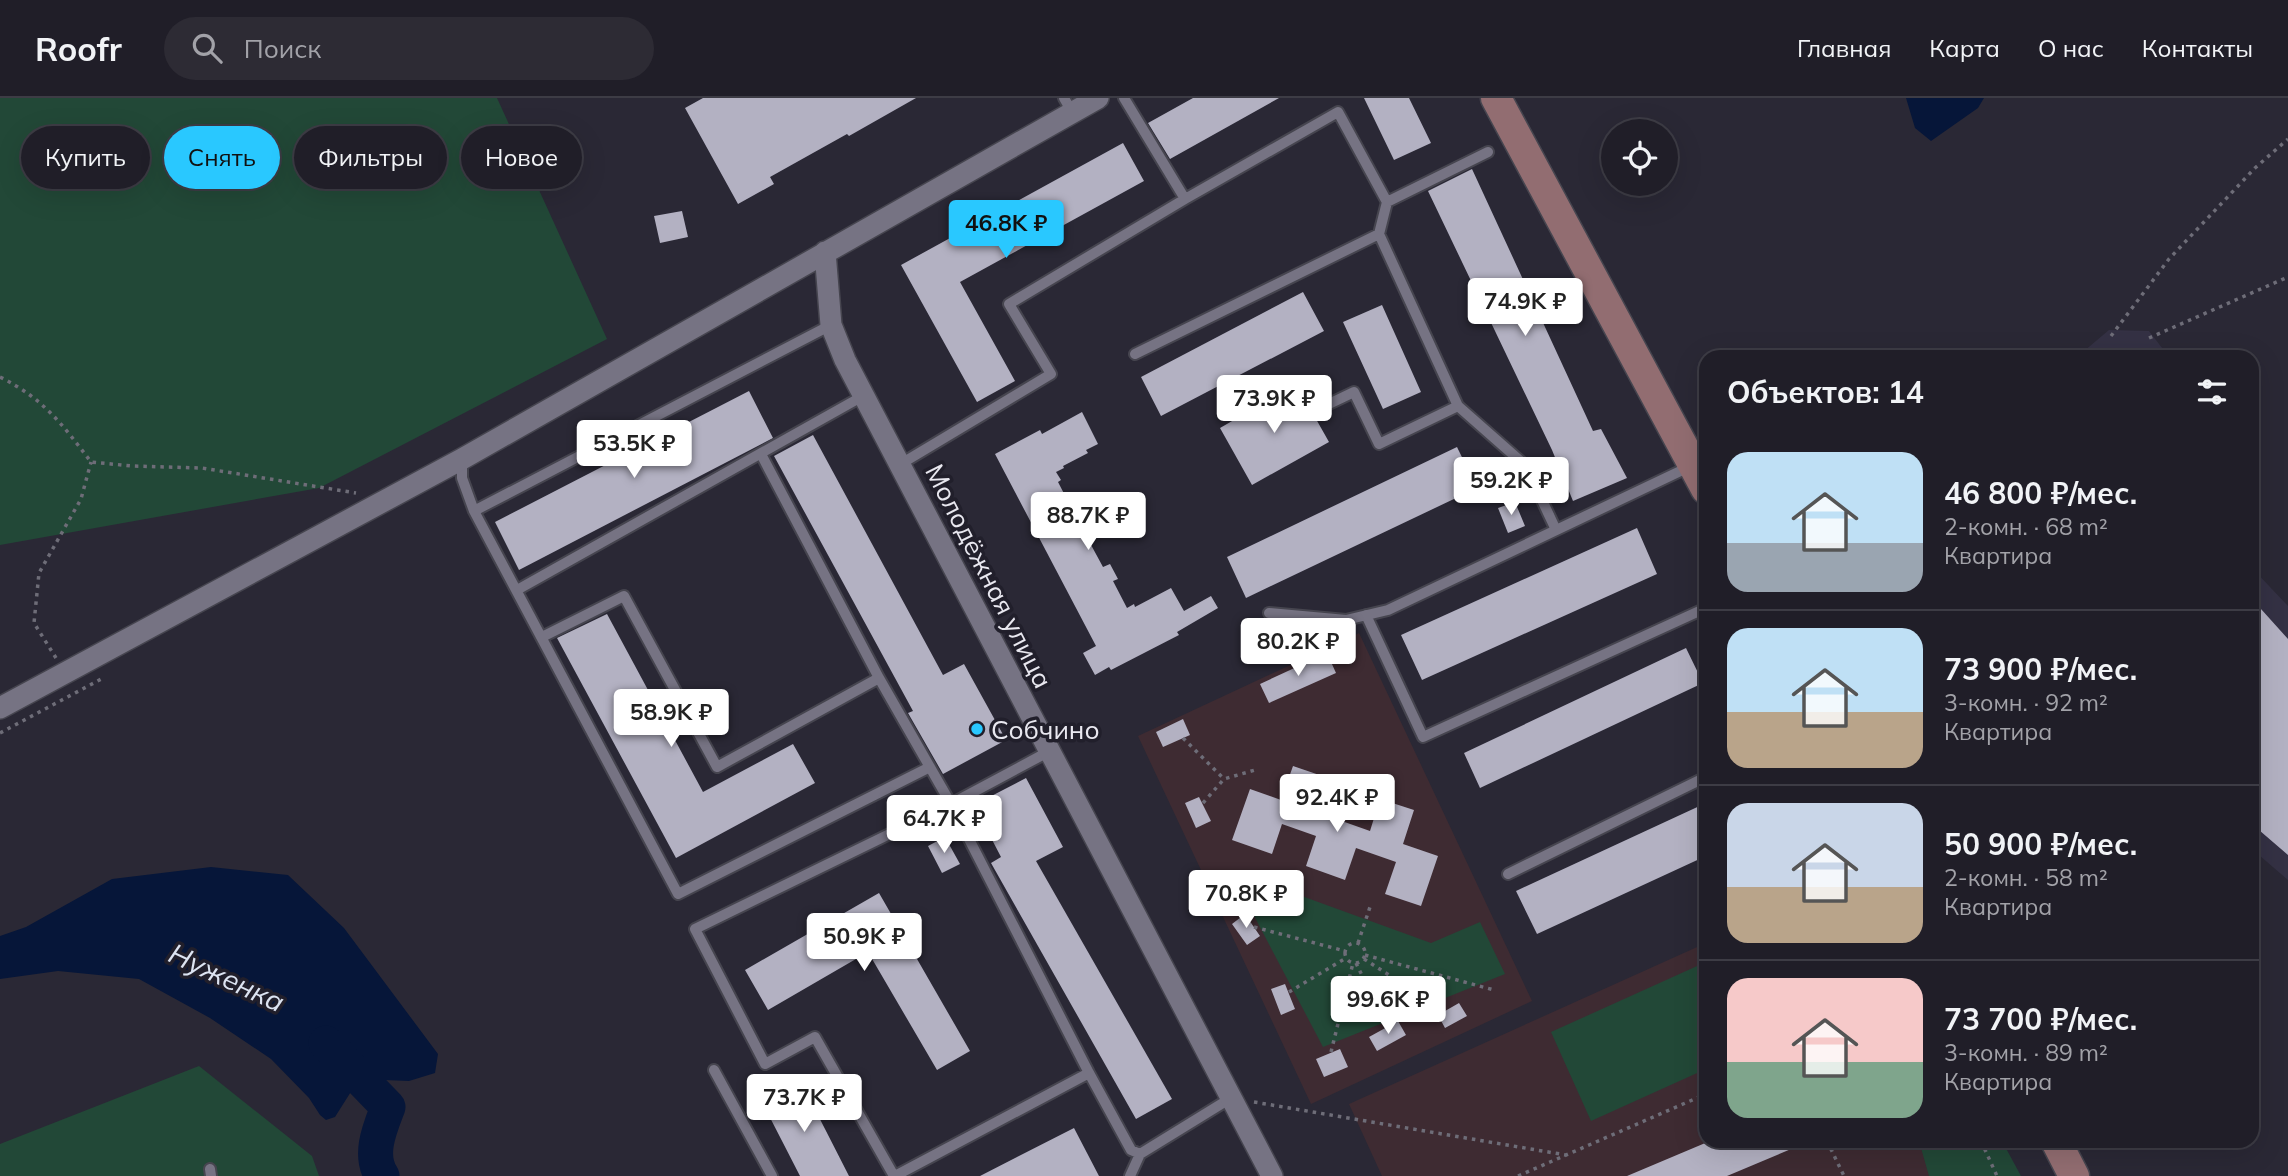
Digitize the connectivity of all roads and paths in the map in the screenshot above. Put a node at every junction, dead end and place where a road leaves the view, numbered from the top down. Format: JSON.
{"nodes":[{"id":1,"x":1098,"y":98,"type":"edge"},
{"id":2,"x":1124,"y":98,"type":"edge"},
{"id":3,"x":1496,"y":98,"type":"edge"},
{"id":4,"x":1068,"y":105,"type":"edge"},
{"id":5,"x":2288,"y":139,"type":"edge"},
{"id":6,"x":1488,"y":152,"type":"dead end"},
{"id":7,"x":1185,"y":199,"type":"junction"},
{"id":8,"x":1387,"y":202,"type":"junction"},
{"id":9,"x":1379,"y":234,"type":"junction"},
{"id":10,"x":825,"y":252,"type":"junction"},
{"id":11,"x":2288,"y":277,"type":"edge"},
{"id":12,"x":831,"y":325,"type":"junction"},
{"id":13,"x":2110,"y":337,"type":"dead end"},
{"id":14,"x":2149,"y":338,"type":"dead end"},
{"id":15,"x":1135,"y":354,"type":"dead end"},
{"id":16,"x":0,"y":377,"type":"edge"},
{"id":17,"x":863,"y":396,"type":"junction"},
{"id":18,"x":1458,"y":406,"type":"junction"},
{"id":19,"x":1312,"y":412,"type":"dead end"},
{"id":20,"x":761,"y":454,"type":"junction"},
{"id":21,"x":462,"y":459,"type":"junction"},
{"id":22,"x":92,"y":462,"type":"junction"},
{"id":23,"x":899,"y":465,"type":"junction"},
{"id":24,"x":1699,"y":475,"type":"edge"},
{"id":25,"x":1699,"y":477,"type":"edge"},
{"id":26,"x":386,"y":498,"type":"junction"},
{"id":27,"x":474,"y":511,"type":"junction"},
{"id":28,"x":1556,"y":530,"type":"junction"},
{"id":29,"x":517,"y":590,"type":"junction"},
{"id":30,"x":1699,"y":611,"type":"edge"},
{"id":31,"x":1269,"y":613,"type":"dead end"},
{"id":32,"x":1366,"y":615,"type":"junction"},
{"id":33,"x":542,"y":637,"type":"junction"},
{"id":34,"x":72,"y":669,"type":"junction"},
{"id":35,"x":879,"y":678,"type":"junction"},
{"id":36,"x":0,"y":708,"type":"edge"},
{"id":37,"x":1183,"y":738,"type":"dead end"},
{"id":38,"x":1048,"y":751,"type":"junction"},
{"id":39,"x":930,"y":767,"type":"junction"},
{"id":40,"x":1255,"y":770,"type":"dead end"},
{"id":41,"x":1224,"y":779,"type":"junction"},
{"id":42,"x":1699,"y":780,"type":"edge"},
{"id":43,"x":1203,"y":803,"type":"dead end"},
{"id":44,"x":951,"y":804,"type":"junction"},
{"id":45,"x":1508,"y":874,"type":"dead end"},
{"id":46,"x":1371,"y":904,"type":"dead end"},
{"id":47,"x":1254,"y":927,"type":"dead end"},
{"id":48,"x":1358,"y":943,"type":"junction"},
{"id":49,"x":1345,"y":951,"type":"junction"},
{"id":50,"x":1364,"y":957,"type":"junction"},
{"id":51,"x":1346,"y":958,"type":"junction"},
{"id":52,"x":1355,"y":963,"type":"junction"},
{"id":53,"x":1494,"y":990,"type":"dead end"},
{"id":54,"x":1289,"y":992,"type":"dead end"},
{"id":55,"x":1445,"y":1012,"type":"dead end"},
{"id":56,"x":1387,"y":1027,"type":"dead end"},
{"id":57,"x":1331,"y":1052,"type":"dead end"},
{"id":58,"x":714,"y":1070,"type":"dead end"},
{"id":59,"x":1089,"y":1073,"type":"junction"},
{"id":60,"x":1699,"y":1097,"type":"edge"},
{"id":61,"x":1231,"y":1098,"type":"junction"},
{"id":62,"x":1830,"y":1148,"type":"edge"},
{"id":63,"x":1984,"y":1148,"type":"edge"},
{"id":64,"x":2060,"y":1148,"type":"edge"},
{"id":65,"x":1140,"y":1154,"type":"junction"},
{"id":66,"x":1566,"y":1155,"type":"junction"},
{"id":67,"x":772,"y":1176,"type":"edge"},
{"id":68,"x":894,"y":1176,"type":"edge"},
{"id":69,"x":1130,"y":1176,"type":"edge"},
{"id":70,"x":1272,"y":1176,"type":"edge"},
{"id":71,"x":1518,"y":1176,"type":"edge"},
{"id":72,"x":1844,"y":1176,"type":"edge"},
{"id":73,"x":1997,"y":1176,"type":"edge"},
{"id":74,"x":2074,"y":1176,"type":"edge"}],
"edges":[{"from":1,"to":4,"type":"street"},
{"from":2,"to":7,"type":"lane"},
{"from":3,"to":24,"type":"street"},
{"from":4,"to":10,"type":"street"},
{"from":5,"to":13,"type":"path"},
{"from":6,"to":8,"type":"lane"},
{"from":7,"to":8,"type":"lane"},
{"from":7,"to":23,"type":"lane"},
{"from":8,"to":9,"type":"lane"},
{"from":9,"to":15,"type":"lane"},
{"from":9,"to":18,"type":"lane"},
{"from":10,"to":12,"type":"street","name":"Молодёжная улица"},
{"from":10,"to":21,"type":"street"},
{"from":11,"to":14,"type":"path"},
{"from":12,"to":17,"type":"street","name":"Молодёжная улица"},
{"from":12,"to":27,"type":"lane"},
{"from":16,"to":22,"type":"path"},
{"from":17,"to":20,"type":"lane"},
{"from":17,"to":23,"type":"street","name":"Молодёжная улица"},
{"from":18,"to":19,"type":"lane"},
{"from":18,"to":28,"type":"lane"},
{"from":20,"to":29,"type":"lane"},
{"from":20,"to":35,"type":"lane"},
{"from":21,"to":26,"type":"street"},
{"from":21,"to":27,"type":"lane"},
{"from":22,"to":26,"type":"path"},
{"from":22,"to":34,"type":"path"},
{"from":23,"to":38,"type":"street","name":"Молодёжная улица"},
{"from":25,"to":28,"type":"lane"},
{"from":26,"to":34,"type":"street"},
{"from":27,"to":29,"type":"lane"},
{"from":28,"to":32,"type":"lane"},
{"from":29,"to":33,"type":"lane"},
{"from":30,"to":32,"type":"lane"},
{"from":31,"to":32,"type":"lane"},
{"from":33,"to":35,"type":"lane"},
{"from":33,"to":39,"type":"lane"},
{"from":34,"to":36,"type":"street"},
{"from":35,"to":39,"type":"lane"},
{"from":37,"to":41,"type":"path"},
{"from":38,"to":44,"type":"lane"},
{"from":38,"to":61,"type":"street","name":"Молодёжная улица"},
{"from":39,"to":44,"type":"lane"},
{"from":40,"to":41,"type":"path"},
{"from":41,"to":43,"type":"path"},
{"from":42,"to":45,"type":"lane"},
{"from":44,"to":59,"type":"lane"},
{"from":44,"to":68,"type":"lane"},
{"from":46,"to":48,"type":"path"},
{"from":47,"to":49,"type":"path"},
{"from":48,"to":49,"type":"path"},
{"from":48,"to":50,"type":"path"},
{"from":49,"to":51,"type":"path"},
{"from":50,"to":52,"type":"path"},
{"from":50,"to":53,"type":"path"},
{"from":50,"to":55,"type":"path"},
{"from":51,"to":52,"type":"path"},
{"from":51,"to":54,"type":"path"},
{"from":52,"to":56,"type":"path"},
{"from":52,"to":57,"type":"path"},
{"from":58,"to":67,"type":"lane"},
{"from":59,"to":65,"type":"lane"},
{"from":59,"to":68,"type":"lane"},
{"from":60,"to":66,"type":"path"},
{"from":61,"to":65,"type":"lane"},
{"from":61,"to":66,"type":"path"},
{"from":61,"to":70,"type":"street","name":"Молодёжная улица"},
{"from":62,"to":72,"type":"path"},
{"from":63,"to":73,"type":"path"},
{"from":64,"to":74,"type":"street"},
{"from":65,"to":69,"type":"lane"},
{"from":66,"to":71,"type":"path"}]}
